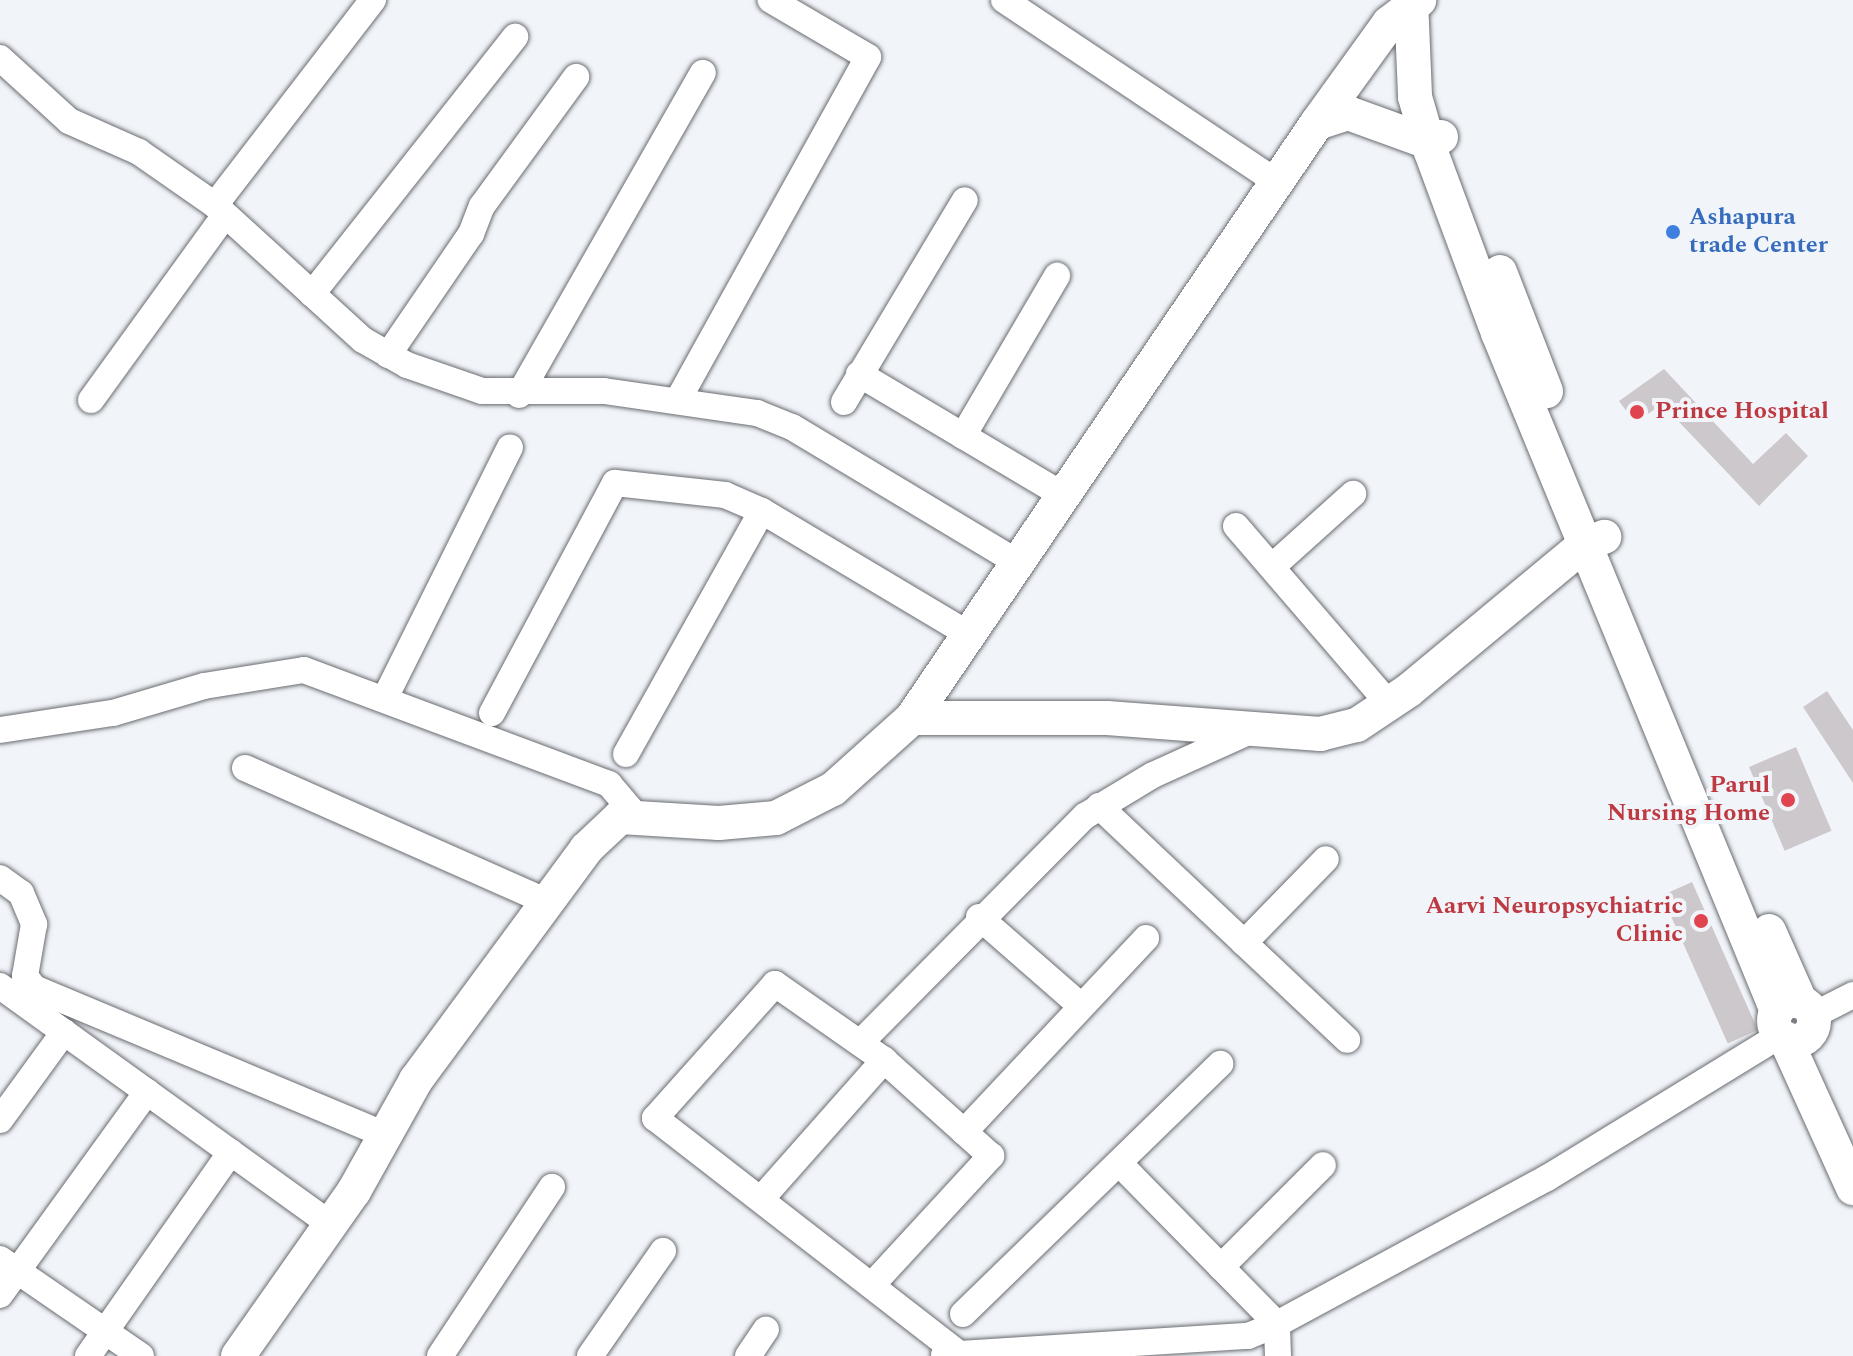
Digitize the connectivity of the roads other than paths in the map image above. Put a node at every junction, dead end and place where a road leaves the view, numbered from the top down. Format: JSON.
{"nodes":[{"id":1,"x":373,"y":0,"type":"edge"},
{"id":2,"x":771,"y":0,"type":"edge"},
{"id":3,"x":1004,"y":0,"type":"edge"},
{"id":4,"x":1418,"y":1,"type":"edge"},
{"id":5,"x":515,"y":37,"type":"dead end"},
{"id":6,"x":0,"y":58,"type":"edge"},
{"id":7,"x":703,"y":73,"type":"dead end"},
{"id":8,"x":576,"y":77,"type":"dead end"},
{"id":9,"x":1317,"y":123,"type":"junction"},
{"id":10,"x":1437,"y":139,"type":"junction"},
{"id":11,"x":1277,"y":182,"type":"junction"},
{"id":12,"x":965,"y":200,"type":"dead end"},
{"id":13,"x":220,"y":210,"type":"junction"},
{"id":14,"x":1057,"y":276,"type":"dead end"},
{"id":15,"x":312,"y":294,"type":"junction"},
{"id":16,"x":388,"y":355,"type":"junction"},
{"id":17,"x":859,"y":374,"type":"junction"},
{"id":18,"x":519,"y":395,"type":"junction"},
{"id":19,"x":91,"y":400,"type":"dead end"},
{"id":20,"x":678,"y":400,"type":"junction"},
{"id":21,"x":844,"y":402,"type":"dead end"},
{"id":22,"x":963,"y":436,"type":"junction"},
{"id":23,"x":510,"y":447,"type":"dead end"},
{"id":24,"x":1353,"y":494,"type":"dead end"},
{"id":25,"x":1063,"y":495,"type":"junction"},
{"id":26,"x":762,"y":511,"type":"junction"},
{"id":27,"x":1236,"y":526,"type":"dead end"},
{"id":28,"x":1594,"y":541,"type":"junction"},
{"id":29,"x":1017,"y":562,"type":"junction"},
{"id":30,"x":1273,"y":566,"type":"junction"},
{"id":31,"x":968,"y":634,"type":"junction"},
{"id":32,"x":385,"y":698,"type":"junction"},
{"id":33,"x":1389,"y":704,"type":"junction"},
{"id":34,"x":492,"y":713,"type":"dead end"},
{"id":35,"x":912,"y":718,"type":"junction"},
{"id":36,"x":1255,"y":729,"type":"junction"},
{"id":37,"x":0,"y":730,"type":"edge"},
{"id":38,"x":626,"y":754,"type":"dead end"},
{"id":39,"x":245,"y":768,"type":"dead end"},
{"id":40,"x":1099,"y":806,"type":"junction"},
{"id":41,"x":637,"y":817,"type":"junction"},
{"id":42,"x":1326,"y":859,"type":"dead end"},
{"id":43,"x":0,"y":878,"type":"edge"},
{"id":44,"x":547,"y":902,"type":"junction"},
{"id":45,"x":979,"y":917,"type":"junction"},
{"id":46,"x":1146,"y":938,"type":"dead end"},
{"id":47,"x":1244,"y":943,"type":"junction"},
{"id":48,"x":0,"y":986,"type":"edge"},
{"id":49,"x":1853,"y":995,"type":"edge"},
{"id":50,"x":1080,"y":1005,"type":"junction"},
{"id":51,"x":1794,"y":1022,"type":"junction"},
{"id":52,"x":64,"y":1032,"type":"junction"},
{"id":53,"x":1347,"y":1040,"type":"dead end"},
{"id":54,"x":860,"y":1043,"type":"junction"},
{"id":55,"x":884,"y":1060,"type":"junction"},
{"id":56,"x":1220,"y":1064,"type":"dead end"},
{"id":57,"x":147,"y":1092,"type":"junction"},
{"id":58,"x":0,"y":1120,"type":"edge"},
{"id":59,"x":964,"y":1132,"type":"junction"},
{"id":60,"x":386,"y":1135,"type":"junction"},
{"id":61,"x":1853,"y":1138,"type":"edge"},
{"id":62,"x":231,"y":1152,"type":"junction"},
{"id":63,"x":1120,"y":1164,"type":"junction"},
{"id":64,"x":1323,"y":1165,"type":"dead end"},
{"id":65,"x":552,"y":1187,"type":"dead end"},
{"id":66,"x":1853,"y":1188,"type":"edge"},
{"id":67,"x":763,"y":1197,"type":"junction"},
{"id":68,"x":331,"y":1225,"type":"junction"},
{"id":69,"x":663,"y":1251,"type":"dead end"},
{"id":70,"x":9,"y":1265,"type":"edge"},
{"id":71,"x":1221,"y":1267,"type":"junction"},
{"id":72,"x":872,"y":1285,"type":"junction"},
{"id":73,"x":0,"y":1295,"type":"edge"},
{"id":74,"x":963,"y":1314,"type":"dead end"},
{"id":75,"x":1277,"y":1324,"type":"junction"},
{"id":76,"x":766,"y":1329,"type":"dead end"},
{"id":77,"x":105,"y":1332,"type":"junction"},
{"id":78,"x":947,"y":1355,"type":"edge"},
{"id":79,"x":88,"y":1356,"type":"edge"},
{"id":80,"x":141,"y":1356,"type":"edge"},
{"id":81,"x":238,"y":1356,"type":"edge"},
{"id":82,"x":440,"y":1356,"type":"edge"},
{"id":83,"x":590,"y":1356,"type":"edge"},
{"id":84,"x":748,"y":1356,"type":"edge"},
{"id":85,"x":1278,"y":1356,"type":"edge"}],
"edges":[{"from":1,"to":13,"type":"street"},
{"from":2,"to":20,"type":"street"},
{"from":3,"to":11,"type":"street"},
{"from":4,"to":9,"type":"main road"},
{"from":4,"to":10,"type":"main road"},
{"from":5,"to":15,"type":"street"},
{"from":6,"to":13,"type":"street"},
{"from":7,"to":18,"type":"street"},
{"from":8,"to":16,"type":"street"},
{"from":9,"to":10,"type":"main road"},
{"from":9,"to":11,"type":"main road"},
{"from":10,"to":28,"type":"main road"},
{"from":11,"to":25,"type":"main road"},
{"from":12,"to":17,"type":"street"},
{"from":13,"to":15,"type":"street"},
{"from":13,"to":19,"type":"street"},
{"from":14,"to":22,"type":"street"},
{"from":15,"to":16,"type":"street"},
{"from":16,"to":18,"type":"street"},
{"from":17,"to":21,"type":"street"},
{"from":17,"to":22,"type":"street"},
{"from":18,"to":20,"type":"street"},
{"from":20,"to":29,"type":"street"},
{"from":22,"to":25,"type":"street"},
{"from":23,"to":32,"type":"street"},
{"from":24,"to":30,"type":"street"},
{"from":25,"to":29,"type":"main road"},
{"from":26,"to":31,"type":"street"},
{"from":26,"to":34,"type":"street"},
{"from":26,"to":38,"type":"street"},
{"from":27,"to":30,"type":"street"},
{"from":28,"to":33,"type":"main road"},
{"from":28,"to":51,"type":"main road"},
{"from":29,"to":31,"type":"main road"},
{"from":30,"to":33,"type":"street"},
{"from":31,"to":35,"type":"main road"},
{"from":32,"to":37,"type":"street"},
{"from":32,"to":41,"type":"street"},
{"from":33,"to":36,"type":"main road"},
{"from":35,"to":36,"type":"main road"},
{"from":35,"to":41,"type":"main road"},
{"from":36,"to":40,"type":"street"},
{"from":39,"to":44,"type":"street"},
{"from":40,"to":45,"type":"street"},
{"from":40,"to":47,"type":"street"},
{"from":41,"to":44,"type":"main road"},
{"from":42,"to":47,"type":"street"},
{"from":43,"to":60,"type":"street"},
{"from":44,"to":60,"type":"main road"},
{"from":45,"to":50,"type":"street"},
{"from":45,"to":54,"type":"street"},
{"from":46,"to":50,"type":"street"},
{"from":47,"to":53,"type":"street"},
{"from":48,"to":52,"type":"street"},
{"from":49,"to":51,"type":"street"},
{"from":50,"to":59,"type":"street"},
{"from":51,"to":61,"type":"main road"},
{"from":51,"to":66,"type":"main road"},
{"from":51,"to":75,"type":"street"},
{"from":52,"to":57,"type":"street"},
{"from":52,"to":58,"type":"street"},
{"from":54,"to":55,"type":"street"},
{"from":54,"to":67,"type":"street"},
{"from":55,"to":59,"type":"street"},
{"from":55,"to":67,"type":"street"},
{"from":56,"to":63,"type":"street"},
{"from":57,"to":62,"type":"street"},
{"from":57,"to":70,"type":"street"},
{"from":59,"to":72,"type":"street"},
{"from":60,"to":68,"type":"main road"},
{"from":62,"to":68,"type":"street"},
{"from":62,"to":77,"type":"street"},
{"from":63,"to":71,"type":"street"},
{"from":63,"to":74,"type":"street"},
{"from":64,"to":71,"type":"street"},
{"from":65,"to":82,"type":"street"},
{"from":67,"to":72,"type":"street"},
{"from":68,"to":81,"type":"main road"},
{"from":69,"to":83,"type":"street"},
{"from":70,"to":73,"type":"street"},
{"from":70,"to":77,"type":"street"},
{"from":71,"to":75,"type":"street"},
{"from":72,"to":78,"type":"street"},
{"from":75,"to":78,"type":"street"},
{"from":75,"to":85,"type":"street"},
{"from":76,"to":84,"type":"street"},
{"from":77,"to":79,"type":"street"},
{"from":77,"to":80,"type":"street"}]}
